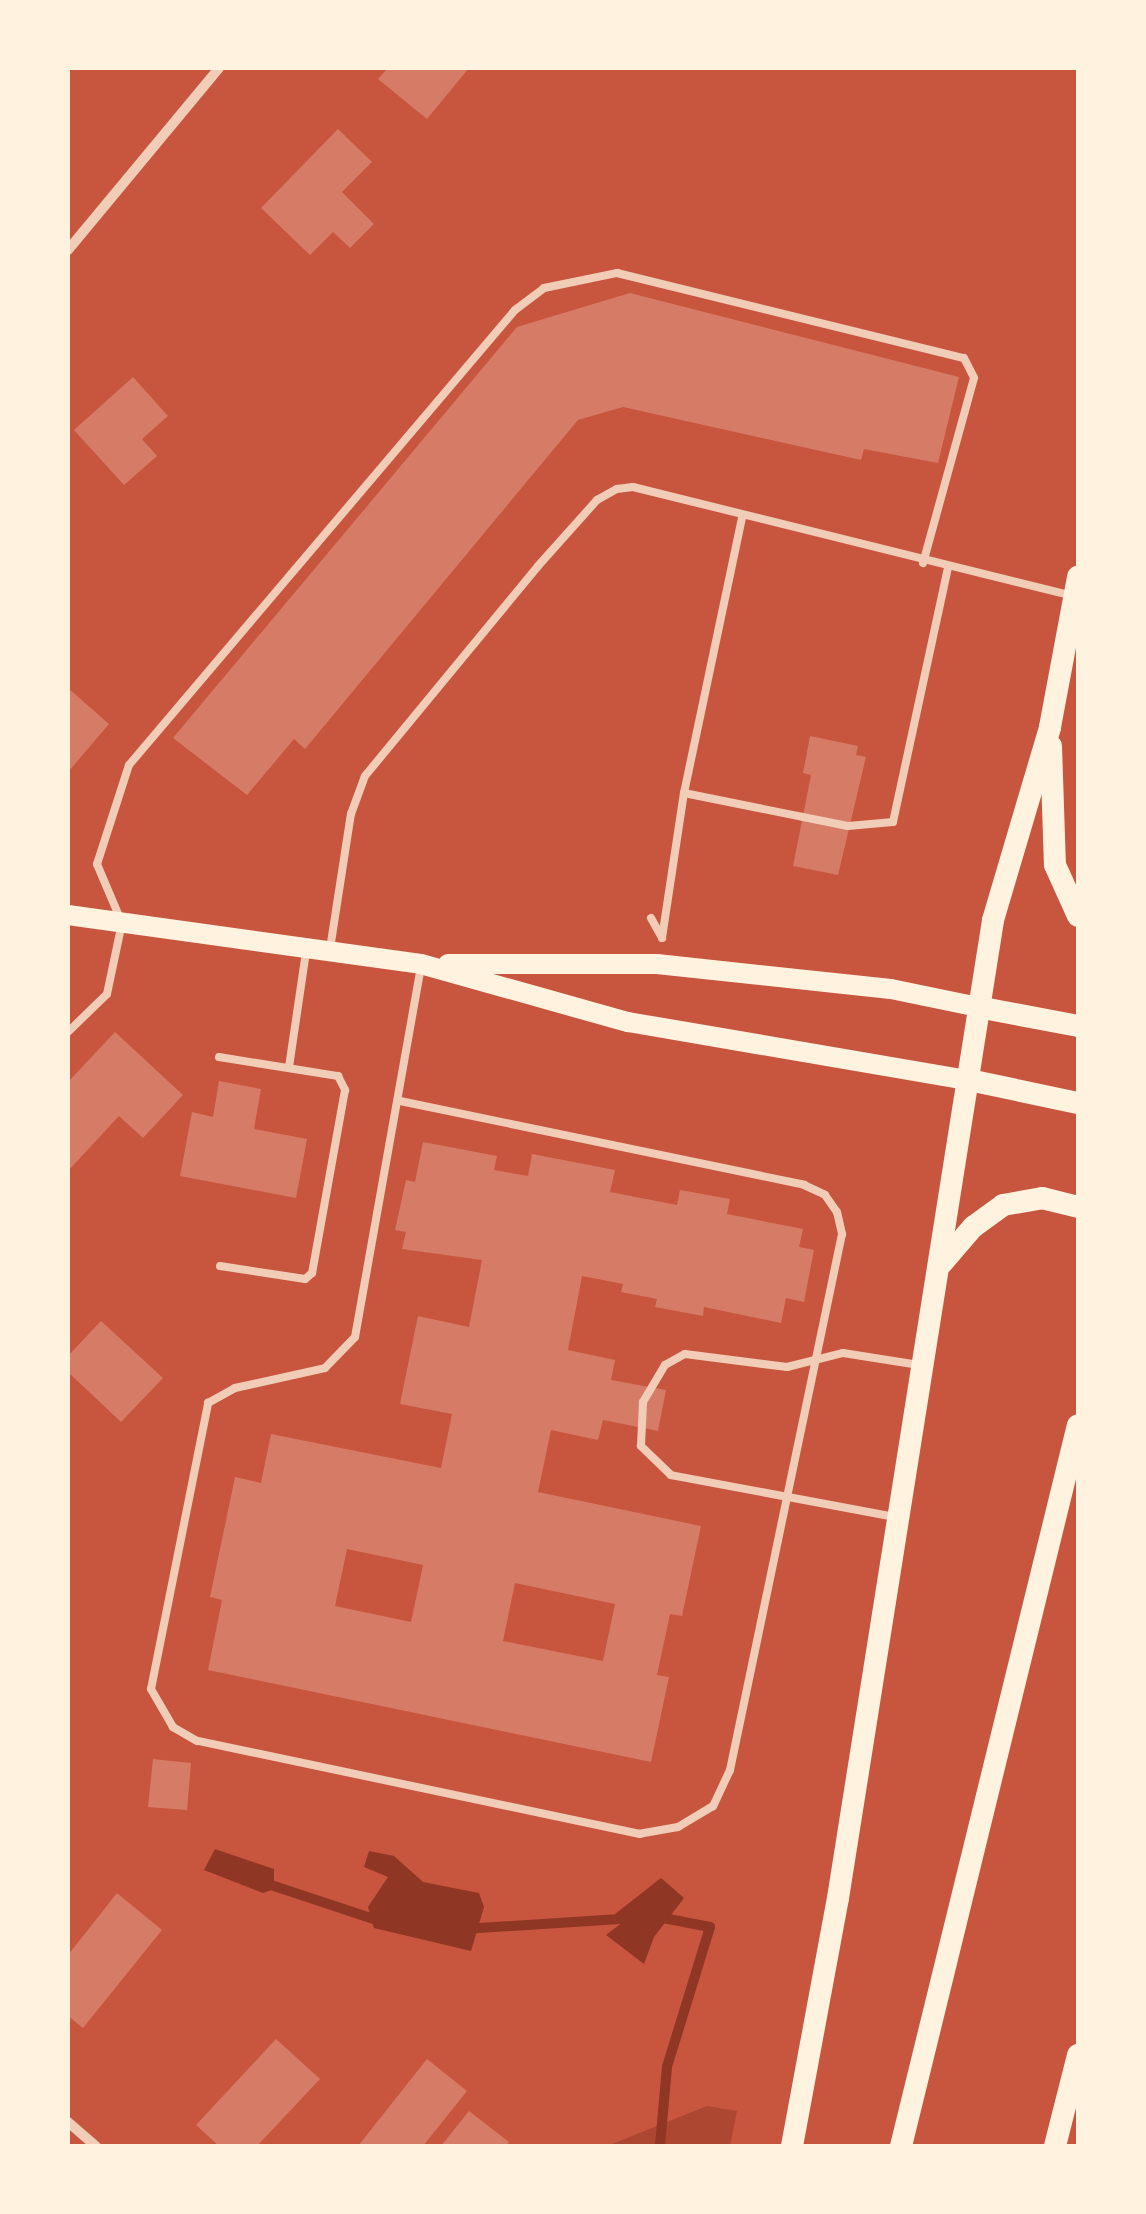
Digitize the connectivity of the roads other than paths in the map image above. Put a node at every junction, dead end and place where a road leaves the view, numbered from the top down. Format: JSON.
{"nodes":[{"id":1,"x":219,"y":68,"type":"edge"},
{"id":2,"x":68,"y":250,"type":"edge"},
{"id":3,"x":742,"y":517,"type":"junction"},
{"id":4,"x":924,"y":563,"type":"junction"},
{"id":5,"x":948,"y":568,"type":"junction"},
{"id":6,"x":1076,"y":586,"type":"edge"},
{"id":7,"x":1050,"y":728,"type":"junction"},
{"id":8,"x":684,"y":794,"type":"junction"},
{"id":9,"x":68,"y":914,"type":"edge"},
{"id":10,"x":1078,"y":916,"type":"edge"},
{"id":11,"x":651,"y":918,"type":"dead end"},
{"id":12,"x":122,"y":923,"type":"junction"},
{"id":13,"x":307,"y":948,"type":"junction"},
{"id":14,"x":330,"y":951,"type":"junction"},
{"id":15,"x":421,"y":964,"type":"junction"},
{"id":16,"x":982,"y":1008,"type":"junction"},
{"id":17,"x":1078,"y":1026,"type":"edge"},
{"id":18,"x":68,"y":1032,"type":"edge"},
{"id":19,"x":219,"y":1056,"type":"dead end"},
{"id":20,"x":289,"y":1067,"type":"junction"},
{"id":21,"x":969,"y":1080,"type":"junction"},
{"id":22,"x":400,"y":1101,"type":"junction"},
{"id":23,"x":1078,"y":1104,"type":"edge"},
{"id":24,"x":1078,"y":1207,"type":"edge"},
{"id":25,"x":941,"y":1265,"type":"junction"},
{"id":26,"x":220,"y":1266,"type":"dead end"},
{"id":27,"x":816,"y":1360,"type":"junction"},
{"id":28,"x":923,"y":1365,"type":"junction"},
{"id":29,"x":1078,"y":1426,"type":"edge"},
{"id":30,"x":787,"y":1496,"type":"junction"},
{"id":31,"x":895,"y":1517,"type":"junction"},
{"id":32,"x":1078,"y":2055,"type":"edge"},
{"id":33,"x":68,"y":2122,"type":"edge"},
{"id":34,"x":96,"y":2146,"type":"edge"},
{"id":35,"x":792,"y":2146,"type":"edge"},
{"id":36,"x":901,"y":2146,"type":"edge"},
{"id":37,"x":1055,"y":2146,"type":"edge"}],
"edges":[{"from":1,"to":2,"type":"street"},
{"from":3,"to":4,"type":"lane"},
{"from":3,"to":8,"type":"lane"},
{"from":3,"to":14,"type":"lane"},
{"from":4,"to":5,"type":"lane"},
{"from":4,"to":12,"type":"lane"},
{"from":5,"to":6,"type":"lane"},
{"from":5,"to":8,"type":"lane"},
{"from":6,"to":7,"type":"main road"},
{"from":7,"to":10,"type":"main road"},
{"from":7,"to":16,"type":"main road"},
{"from":8,"to":11,"type":"lane"},
{"from":9,"to":12,"type":"main road"},
{"from":12,"to":13,"type":"main road"},
{"from":12,"to":18,"type":"lane"},
{"from":13,"to":14,"type":"main road"},
{"from":13,"to":20,"type":"lane"},
{"from":14,"to":15,"type":"main road"},
{"from":15,"to":16,"type":"main road"},
{"from":15,"to":21,"type":"main road"},
{"from":15,"to":22,"type":"lane"},
{"from":16,"to":17,"type":"main road"},
{"from":16,"to":21,"type":"main road"},
{"from":19,"to":20,"type":"lane"},
{"from":20,"to":26,"type":"lane"},
{"from":21,"to":23,"type":"main road"},
{"from":21,"to":25,"type":"main road"},
{"from":22,"to":27,"type":"lane"},
{"from":22,"to":30,"type":"lane"},
{"from":24,"to":25,"type":"main road"},
{"from":25,"to":28,"type":"main road"},
{"from":27,"to":28,"type":"lane"},
{"from":27,"to":30,"type":"lane"},
{"from":27,"to":30,"type":"lane"},
{"from":28,"to":31,"type":"main road"},
{"from":29,"to":36,"type":"main road"},
{"from":30,"to":31,"type":"lane"},
{"from":31,"to":35,"type":"main road"},
{"from":32,"to":37,"type":"main road"},
{"from":33,"to":34,"type":"street"}]}
